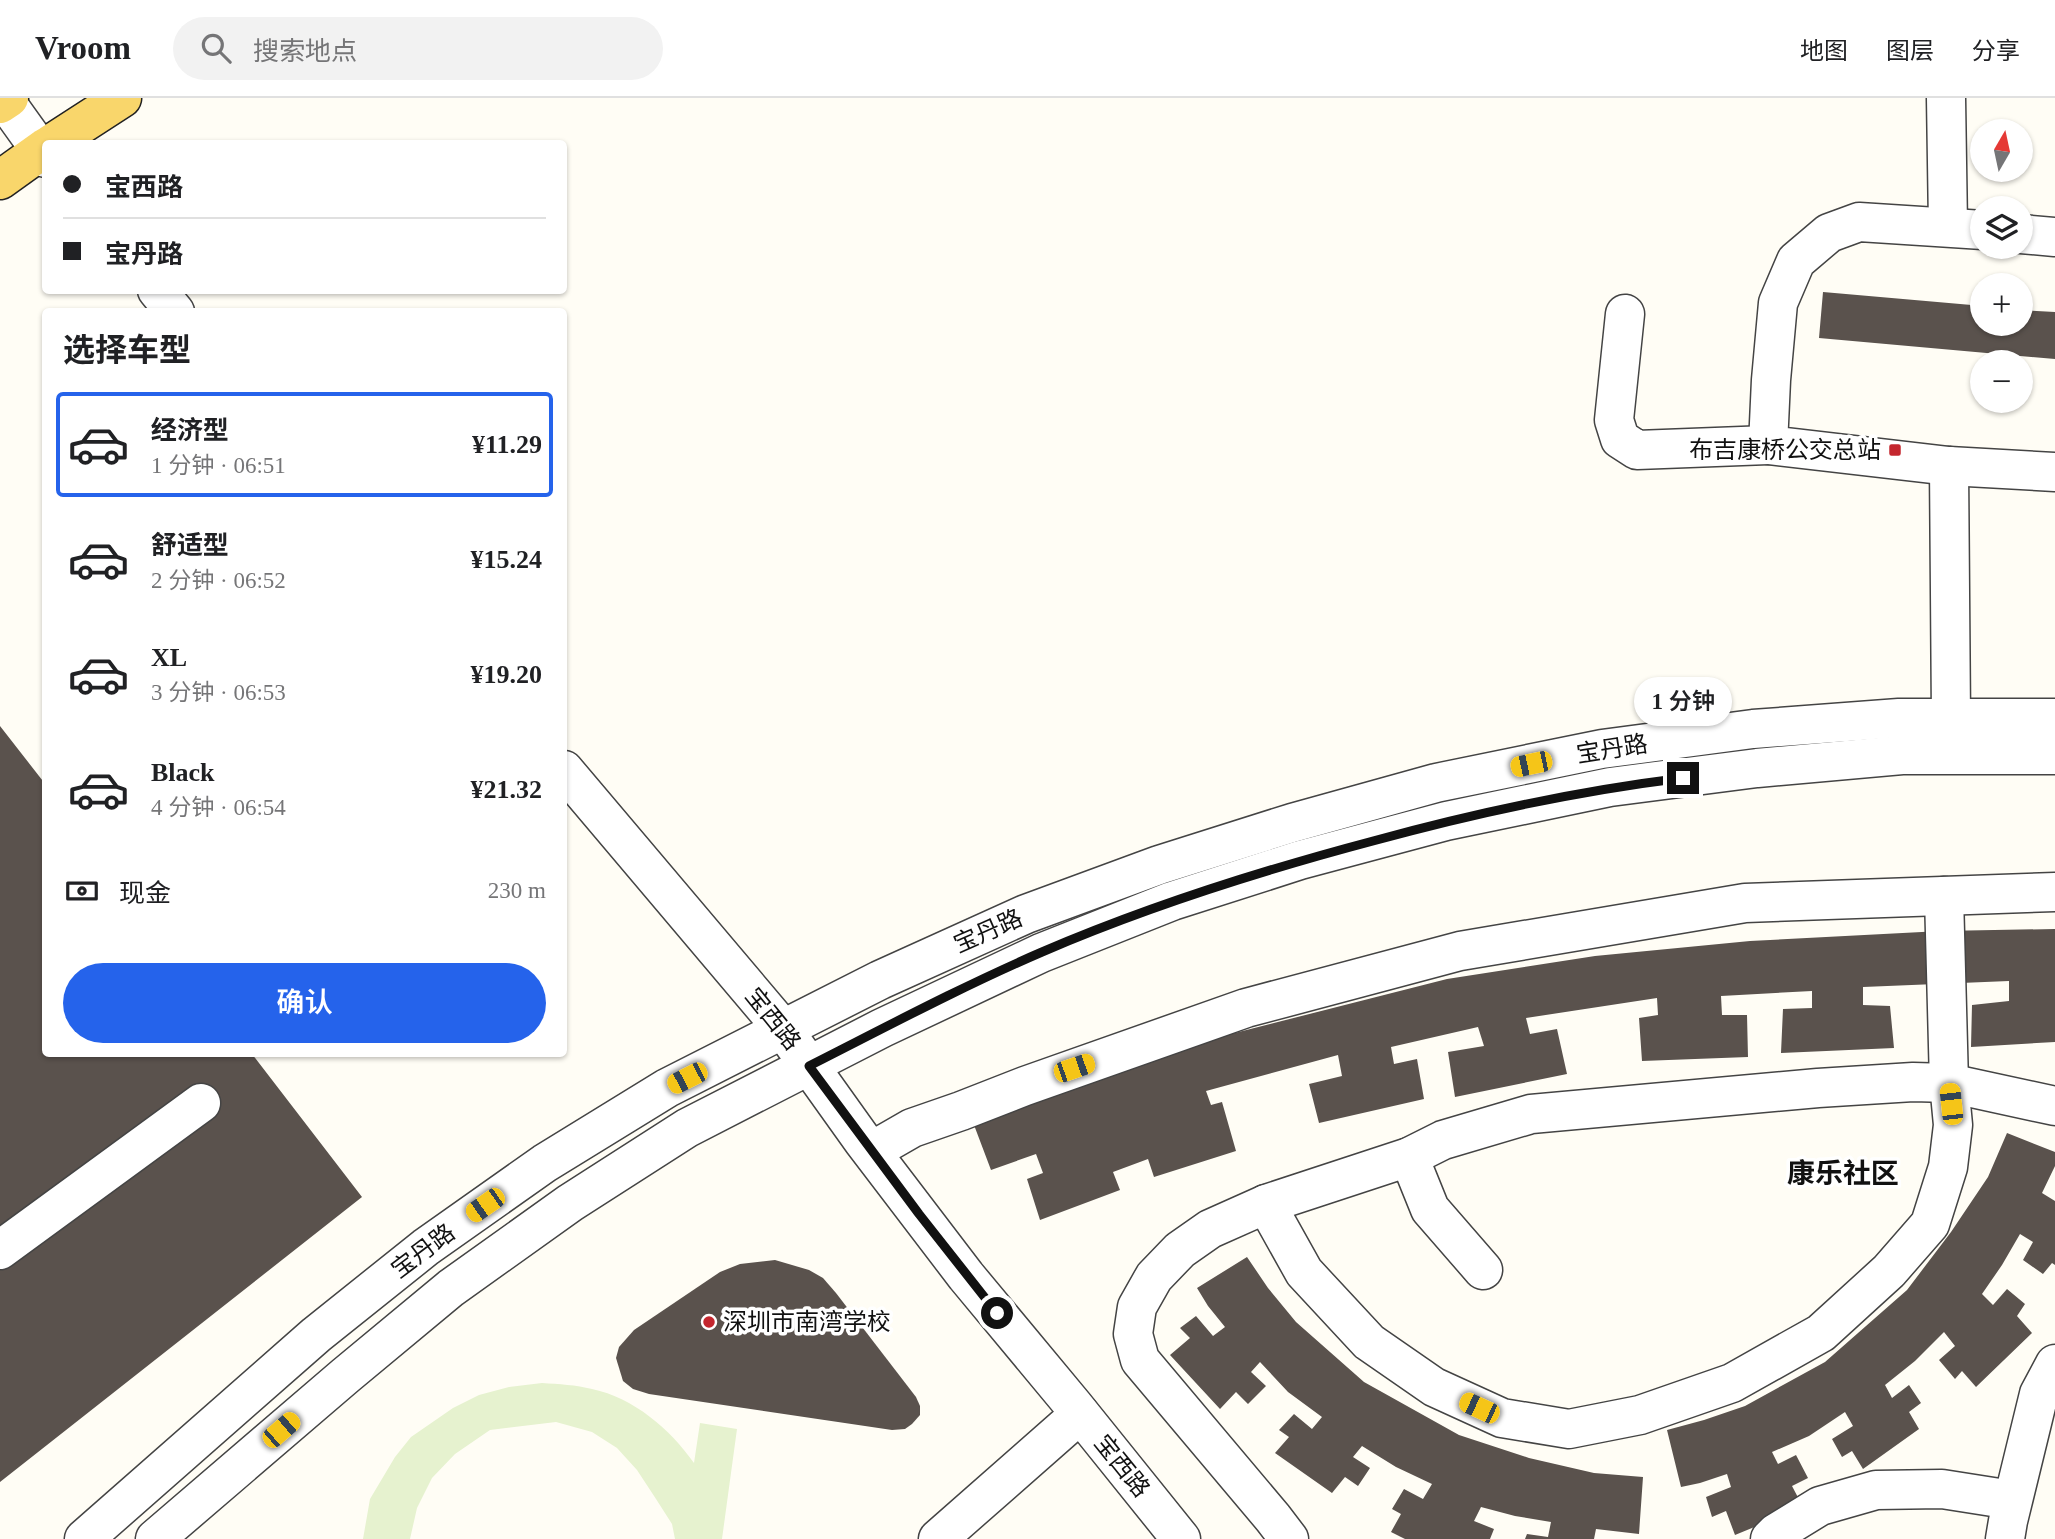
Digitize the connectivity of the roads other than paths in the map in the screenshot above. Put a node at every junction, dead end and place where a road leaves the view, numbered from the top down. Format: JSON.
{"nodes":[{"id":1,"x":122,"y":98,"type":"edge"},
{"id":2,"x":1947,"y":98,"type":"edge"},
{"id":3,"x":4,"y":100,"type":"edge"},
{"id":4,"x":60,"y":140,"type":"edge"},
{"id":5,"x":42,"y":146,"type":"edge"},
{"id":6,"x":42,"y":152,"type":"edge"},
{"id":7,"x":0,"y":180,"type":"edge"},
{"id":8,"x":1966,"y":228,"type":"edge"},
{"id":9,"x":2033,"y":235,"type":"edge"},
{"id":10,"x":2055,"y":237,"type":"edge"},
{"id":11,"x":160,"y":294,"type":"edge"},
{"id":12,"x":172,"y":308,"type":"edge"},
{"id":13,"x":1625,"y":314,"type":"dead end"},
{"id":14,"x":1768,"y":445,"type":"junction"},
{"id":15,"x":1949,"y":466,"type":"junction"},
{"id":16,"x":2055,"y":472,"type":"edge"},
{"id":17,"x":1951,"y":718,"type":"junction"},
{"id":18,"x":2055,"y":718,"type":"edge"},
{"id":19,"x":2055,"y":755,"type":"edge"},
{"id":20,"x":567,"y":774,"type":"edge"},
{"id":21,"x":2055,"y":892,"type":"edge"},
{"id":22,"x":1944,"y":896,"type":"junction"},
{"id":23,"x":783,"y":1029,"type":"junction"},
{"id":24,"x":809,"y":1066,"type":"junction"},
{"id":25,"x":1949,"y":1083,"type":"junction"},
{"id":26,"x":201,"y":1102,"type":"dead end"},
{"id":27,"x":2055,"y":1106,"type":"edge"},
{"id":28,"x":872,"y":1151,"type":"junction"},
{"id":29,"x":1409,"y":1157,"type":"junction"},
{"id":30,"x":1266,"y":1204,"type":"junction"},
{"id":31,"x":0,"y":1250,"type":"edge"},
{"id":32,"x":1483,"y":1270,"type":"dead end"},
{"id":33,"x":2055,"y":1364,"type":"edge"},
{"id":34,"x":1080,"y":1414,"type":"junction"},
{"id":35,"x":2012,"y":1500,"type":"junction"},
{"id":36,"x":84,"y":1539,"type":"edge"},
{"id":37,"x":155,"y":1539,"type":"edge"},
{"id":38,"x":938,"y":1539,"type":"edge"},
{"id":39,"x":1181,"y":1539,"type":"edge"},
{"id":40,"x":1289,"y":1539,"type":"edge"},
{"id":41,"x":1770,"y":1539,"type":"edge"},
{"id":42,"x":2005,"y":1539,"type":"edge"}],
"edges":[{"from":1,"to":4,"type":"main road"},
{"from":2,"to":8,"type":"street"},
{"from":3,"to":5,"type":"street"},
{"from":6,"to":7,"type":"main road"},
{"from":8,"to":14,"type":"street"},
{"from":9,"to":10,"type":"street"},
{"from":11,"to":12,"type":"street"},
{"from":13,"to":14,"type":"street"},
{"from":14,"to":15,"type":"street"},
{"from":15,"to":16,"type":"street"},
{"from":15,"to":17,"type":"street"},
{"from":17,"to":18,"type":"street","name":"宝丹路"},
{"from":17,"to":23,"type":"street","name":"宝丹路"},
{"from":19,"to":24,"type":"street","name":"宝丹路"},
{"from":20,"to":23,"type":"street","name":"宝西路"},
{"from":21,"to":22,"type":"street"},
{"from":22,"to":25,"type":"street"},
{"from":22,"to":28,"type":"street"},
{"from":23,"to":24,"type":"street","name":"宝西路"},
{"from":23,"to":36,"type":"street","name":"宝丹路"},
{"from":24,"to":28,"type":"street","name":"宝西路"},
{"from":24,"to":37,"type":"street","name":"宝丹路"},
{"from":25,"to":27,"type":"street"},
{"from":25,"to":29,"type":"street"},
{"from":25,"to":30,"type":"street"},
{"from":26,"to":31,"type":"street"},
{"from":28,"to":34,"type":"street","name":"宝西路"},
{"from":29,"to":30,"type":"street"},
{"from":29,"to":32,"type":"street"},
{"from":30,"to":40,"type":"street"},
{"from":33,"to":35,"type":"street"},
{"from":34,"to":38,"type":"street"},
{"from":34,"to":39,"type":"street","name":"宝西路"},
{"from":35,"to":41,"type":"street"},
{"from":35,"to":42,"type":"street"}]}
